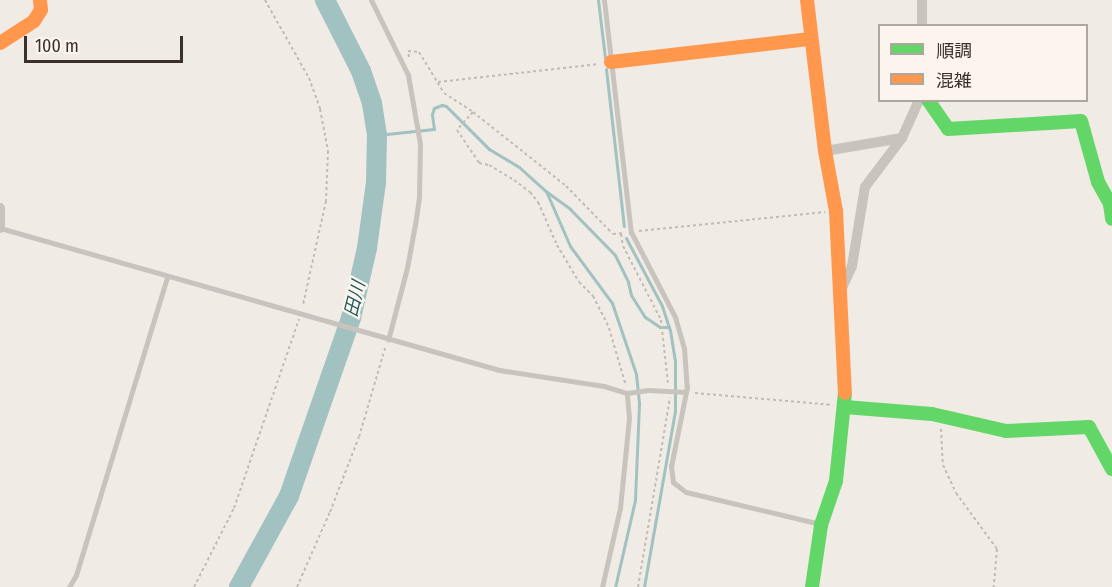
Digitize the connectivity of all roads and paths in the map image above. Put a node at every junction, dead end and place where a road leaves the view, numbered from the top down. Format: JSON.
{"nodes":[{"id":1,"x":40,"y":0,"type":"edge"},
{"id":2,"x":265,"y":0,"type":"edge"},
{"id":3,"x":371,"y":0,"type":"edge"},
{"id":4,"x":604,"y":0,"type":"edge"},
{"id":5,"x":807,"y":0,"type":"edge"},
{"id":6,"x":922,"y":0,"type":"edge"},
{"id":7,"x":922,"y":24,"type":"edge"},
{"id":8,"x":811,"y":39,"type":"junction"},
{"id":9,"x":0,"y":43,"type":"edge"},
{"id":10,"x":611,"y":62,"type":"junction"},
{"id":11,"x":409,"y":80,"type":"junction"},
{"id":12,"x":437,"y":82,"type":"junction"},
{"id":13,"x":918,"y":102,"type":"edge"},
{"id":14,"x":929,"y":102,"type":"edge"},
{"id":15,"x":472,"y":112,"type":"junction"},
{"id":16,"x":902,"y":138,"type":"junction"},
{"id":17,"x":825,"y":151,"type":"junction"},
{"id":18,"x":1111,"y":204,"type":"edge"},
{"id":19,"x":0,"y":208,"type":"edge"},
{"id":20,"x":836,"y":211,"type":"junction"},
{"id":21,"x":1112,"y":219,"type":"edge"},
{"id":22,"x":0,"y":228,"type":"edge"},
{"id":23,"x":631,"y":232,"type":"junction"},
{"id":24,"x":620,"y":233,"type":"junction"},
{"id":25,"x":167,"y":277,"type":"junction"},
{"id":26,"x":841,"y":290,"type":"junction"},
{"id":27,"x":303,"y":315,"type":"junction"},
{"id":28,"x":386,"y":341,"type":"junction"},
{"id":29,"x":676,"y":392,"type":"junction"},
{"id":30,"x":627,"y":393,"type":"junction"},
{"id":31,"x":845,"y":407,"type":"junction"},
{"id":32,"x":940,"y":416,"type":"junction"},
{"id":33,"x":1112,"y":470,"type":"edge"},
{"id":34,"x":821,"y":525,"type":"junction"},
{"id":35,"x":69,"y":587,"type":"edge"},
{"id":36,"x":194,"y":587,"type":"edge"},
{"id":37,"x":297,"y":587,"type":"edge"},
{"id":38,"x":602,"y":587,"type":"edge"},
{"id":39,"x":638,"y":587,"type":"edge"},
{"id":40,"x":812,"y":587,"type":"edge"},
{"id":41,"x":994,"y":587,"type":"edge"}],
"edges":[{"from":1,"to":9,"type":"street"},
{"from":2,"to":27,"type":"path"},
{"from":3,"to":11,"type":"lane"},
{"from":4,"to":10,"type":"lane"},
{"from":5,"to":8,"type":"street"},
{"from":6,"to":7,"type":"street"},
{"from":8,"to":10,"type":"street"},
{"from":8,"to":17,"type":"street"},
{"from":10,"to":12,"type":"path"},
{"from":10,"to":23,"type":"lane"},
{"from":11,"to":12,"type":"path"},
{"from":11,"to":28,"type":"lane"},
{"from":12,"to":15,"type":"path"},
{"from":13,"to":16,"type":"street"},
{"from":14,"to":18,"type":"street"},
{"from":15,"to":24,"type":"path"},
{"from":15,"to":30,"type":"path"},
{"from":16,"to":17,"type":"street"},
{"from":16,"to":26,"type":"street"},
{"from":17,"to":20,"type":"street"},
{"from":18,"to":21,"type":"street"},
{"from":19,"to":22,"type":"street"},
{"from":20,"to":23,"type":"path"},
{"from":20,"to":26,"type":"street"},
{"from":22,"to":25,"type":"lane"},
{"from":23,"to":24,"type":"path"},
{"from":23,"to":29,"type":"lane"},
{"from":24,"to":29,"type":"path"},
{"from":25,"to":27,"type":"lane"},
{"from":25,"to":35,"type":"lane"},
{"from":26,"to":31,"type":"street"},
{"from":27,"to":28,"type":"lane"},
{"from":27,"to":36,"type":"path"},
{"from":28,"to":30,"type":"lane"},
{"from":28,"to":37,"type":"path"},
{"from":29,"to":30,"type":"lane"},
{"from":29,"to":31,"type":"path"},
{"from":29,"to":34,"type":"lane"},
{"from":29,"to":39,"type":"path"},
{"from":30,"to":38,"type":"lane"},
{"from":31,"to":32,"type":"street"},
{"from":31,"to":34,"type":"street"},
{"from":32,"to":33,"type":"street"},
{"from":32,"to":41,"type":"path"},
{"from":34,"to":40,"type":"street"}]}
